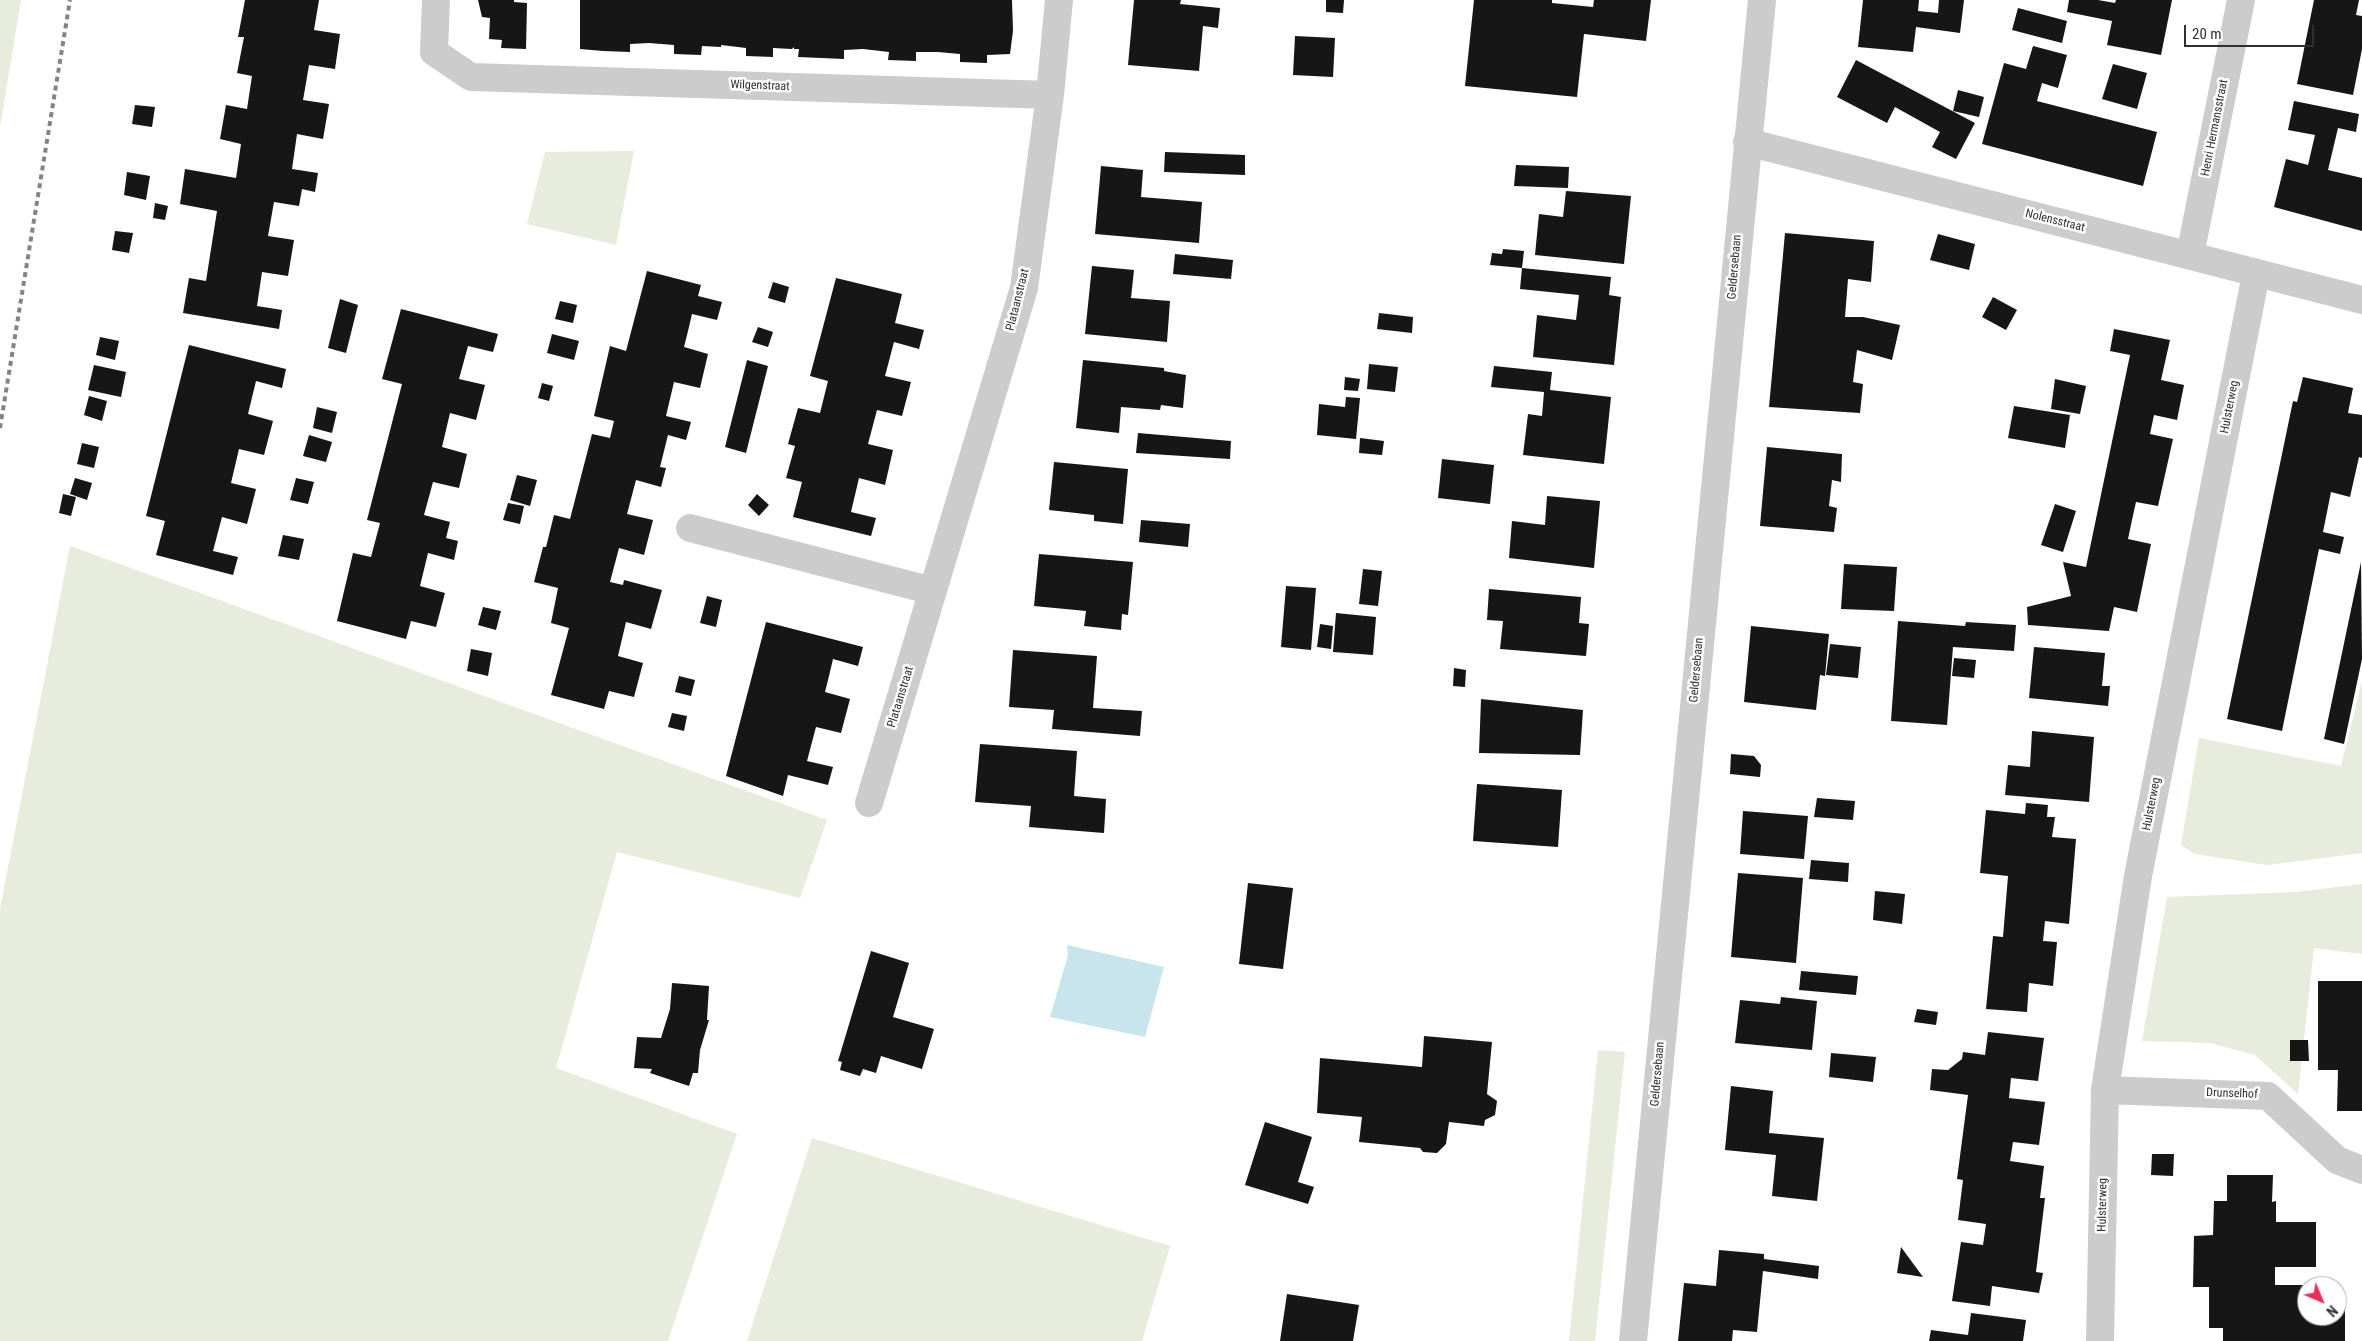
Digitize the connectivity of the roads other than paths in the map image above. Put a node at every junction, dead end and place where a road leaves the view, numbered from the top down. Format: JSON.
{"nodes":[{"id":1,"x":436,"y":0,"type":"edge"},
{"id":2,"x":1059,"y":0,"type":"edge"},
{"id":3,"x":1762,"y":0,"type":"edge"},
{"id":4,"x":2241,"y":0,"type":"edge"},
{"id":5,"x":1050,"y":95,"type":"junction"},
{"id":6,"x":1747,"y":142,"type":"junction"},
{"id":7,"x":2190,"y":255,"type":"junction"},
{"id":8,"x":2256,"y":274,"type":"junction"},
{"id":9,"x":2362,"y":300,"type":"edge"},
{"id":10,"x":690,"y":528,"type":"dead end"},
{"id":11,"x":933,"y":591,"type":"junction"},
{"id":12,"x":869,"y":803,"type":"dead end"},
{"id":13,"x":2105,"y":1090,"type":"junction"},
{"id":14,"x":2362,"y":1170,"type":"edge"},
{"id":15,"x":1633,"y":1341,"type":"edge"},
{"id":16,"x":2100,"y":1341,"type":"edge"}],
"edges":[{"from":1,"to":5,"type":"street","name":"Wilgenstraat"},
{"from":2,"to":5,"type":"street","name":"Plataanstraat"},
{"from":3,"to":6,"type":"street","name":"Geldersebaan"},
{"from":4,"to":7,"type":"street","name":"Henri Hermansstraat"},
{"from":5,"to":11,"type":"street","name":"Plataanstraat"},
{"from":6,"to":7,"type":"street","name":"Nolensstraat"},
{"from":6,"to":15,"type":"street","name":"Geldersebaan"},
{"from":7,"to":8,"type":"street","name":"Nolensstraat"},
{"from":8,"to":9,"type":"street","name":"Nolensstraat"},
{"from":8,"to":13,"type":"street","name":"Hulsterweg"},
{"from":10,"to":11,"type":"street"},
{"from":11,"to":12,"type":"street","name":"Plataanstraat"},
{"from":13,"to":14,"type":"street","name":"Drunselhof"},
{"from":13,"to":16,"type":"street","name":"Hulsterweg"}]}
